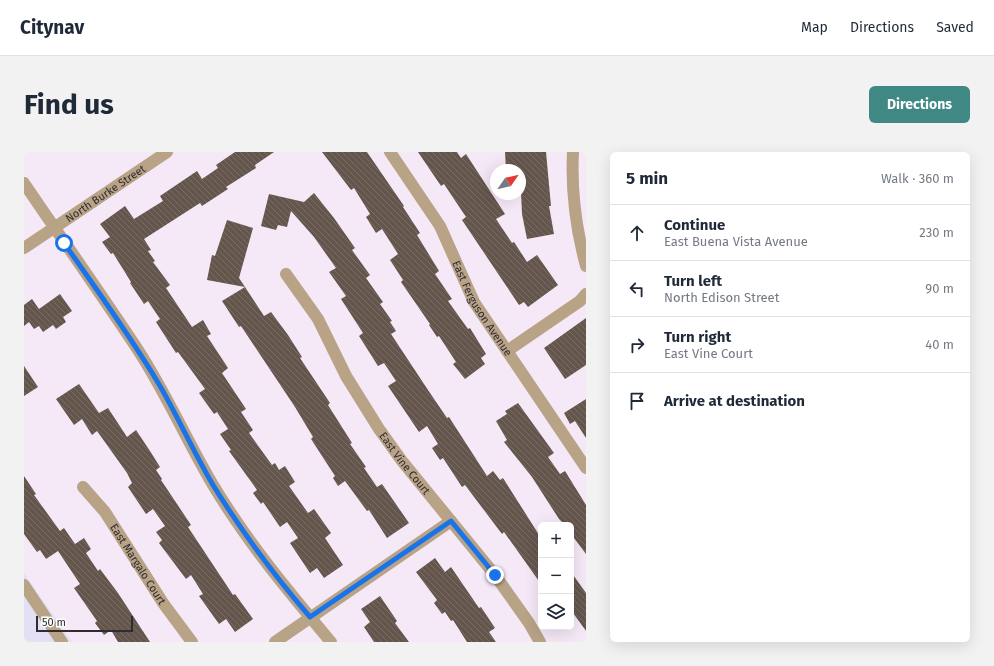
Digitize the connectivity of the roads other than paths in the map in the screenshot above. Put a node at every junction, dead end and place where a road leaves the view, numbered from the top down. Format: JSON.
{"nodes":[{"id":1,"x":167,"y":152,"type":"edge"},
{"id":2,"x":390,"y":152,"type":"edge"},
{"id":3,"x":573,"y":152,"type":"edge"},
{"id":4,"x":24,"y":183,"type":"edge"},
{"id":5,"x":54,"y":228,"type":"junction"},
{"id":6,"x":24,"y":248,"type":"edge"},
{"id":7,"x":586,"y":266,"type":"edge"},
{"id":8,"x":286,"y":274,"type":"dead end"},
{"id":9,"x":586,"y":294,"type":"edge"},
{"id":10,"x":507,"y":351,"type":"junction"},
{"id":11,"x":584,"y":462,"type":"edge"},
{"id":12,"x":83,"y":487,"type":"dead end"},
{"id":13,"x":451,"y":521,"type":"junction"},
{"id":14,"x":24,"y":585,"type":"edge"},
{"id":15,"x":310,"y":617,"type":"junction"},
{"id":16,"x":62,"y":642,"type":"edge"},
{"id":17,"x":192,"y":642,"type":"edge"},
{"id":18,"x":275,"y":642,"type":"edge"},
{"id":19,"x":331,"y":642,"type":"edge"},
{"id":20,"x":540,"y":642,"type":"edge"}],
"edges":[{"from":1,"to":5,"type":"street","name":"North Burke Street"},
{"from":2,"to":10,"type":"street","name":"East Ferguson Avenue"},
{"from":3,"to":7,"type":"street"},
{"from":4,"to":5,"type":"street"},
{"from":5,"to":6,"type":"street","name":"North Burke Street"},
{"from":5,"to":15,"type":"street"},
{"from":8,"to":13,"type":"street","name":"East Vine Court"},
{"from":9,"to":10,"type":"street"},
{"from":10,"to":11,"type":"street","name":"East Ferguson Avenue"},
{"from":12,"to":17,"type":"street","name":"East Margalo Court"},
{"from":13,"to":15,"type":"street"},
{"from":13,"to":20,"type":"street","name":"East Vine Court"},
{"from":14,"to":16,"type":"street"},
{"from":15,"to":18,"type":"street"},
{"from":15,"to":19,"type":"street"}]}
